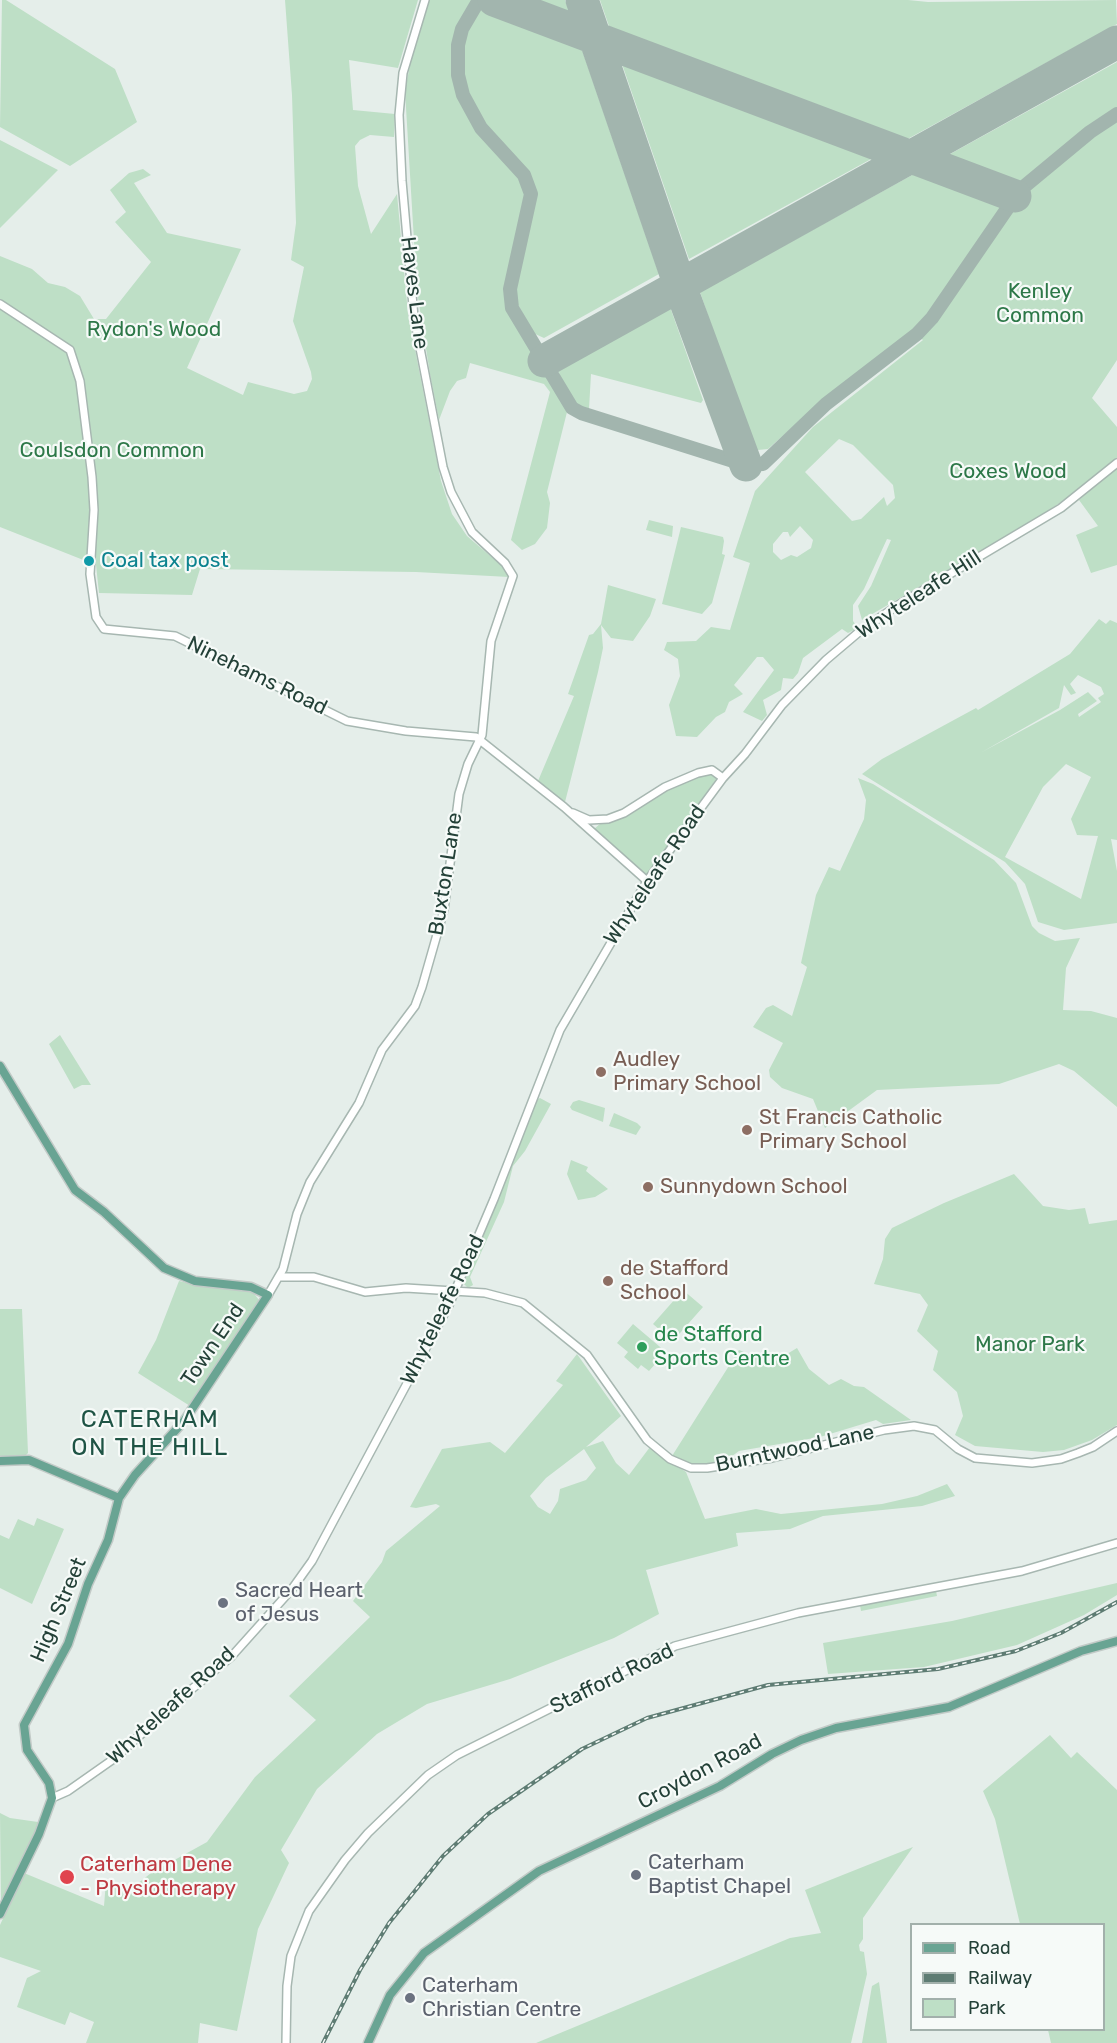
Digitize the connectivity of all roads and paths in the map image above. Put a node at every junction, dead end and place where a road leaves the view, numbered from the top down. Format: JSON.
{"nodes":[{"id":1,"x":424,"y":0,"type":"edge"},
{"id":2,"x":0,"y":304,"type":"edge"},
{"id":3,"x":1117,"y":463,"type":"edge"},
{"id":4,"x":508,"y":566,"type":"joint"},
{"id":5,"x":480,"y":741,"type":"junction"},
{"id":6,"x":745,"y":754,"type":"joint"},
{"id":7,"x":732,"y":767,"type":"junction"},
{"id":8,"x":712,"y":770,"type":"junction"},
{"id":9,"x":723,"y":778,"type":"junction"},
{"id":10,"x":570,"y":812,"type":"junction"},
{"id":11,"x":597,"y":821,"type":"junction"},
{"id":12,"x":591,"y":832,"type":"junction"},
{"id":13,"x":647,"y":881,"type":"junction"},
{"id":14,"x":0,"y":1066,"type":"edge"},
{"id":15,"x":280,"y":1277,"type":"junction"},
{"id":16,"x":454,"y":1291,"type":"junction"},
{"id":17,"x":268,"y":1295,"type":"junction"},
{"id":18,"x":1117,"y":1431,"type":"edge"},
{"id":19,"x":0,"y":1461,"type":"edge"},
{"id":20,"x":119,"y":1498,"type":"junction"},
{"id":21,"x":1117,"y":1543,"type":"edge"},
{"id":22,"x":1117,"y":1641,"type":"edge"},
{"id":23,"x":52,"y":1798,"type":"junction"},
{"id":24,"x":0,"y":1914,"type":"edge"},
{"id":25,"x":286,"y":2043,"type":"edge"},
{"id":26,"x":368,"y":2043,"type":"edge"}],
"edges":[{"from":1,"to":4,"type":"street","name":"Hayes Lane"},
{"from":2,"to":5,"type":"street","name":"Ninehams Road"},
{"from":3,"to":6,"type":"street","name":"Whyteleafe Hill"},
{"from":4,"to":5,"type":"street","name":"Buxton Lane"},
{"from":5,"to":10,"type":"street","name":"Ninehams Road"},
{"from":5,"to":15,"type":"street","name":"Buxton Lane"},
{"from":6,"to":7,"type":"street","name":"Whyteleafe Road"},
{"from":7,"to":8,"type":"street"},
{"from":7,"to":9,"type":"street","name":"Whyteleafe Road"},
{"from":8,"to":9,"type":"street"},
{"from":8,"to":11,"type":"street"},
{"from":9,"to":13,"type":"street","name":"Whyteleafe Road"},
{"from":10,"to":11,"type":"street"},
{"from":10,"to":12,"type":"street","name":"Ninehams Road"},
{"from":11,"to":12,"type":"street"},
{"from":12,"to":13,"type":"street","name":"Ninehams Road"},
{"from":13,"to":16,"type":"street","name":"Whyteleafe Road"},
{"from":14,"to":17,"type":"main road"},
{"from":15,"to":16,"type":"street","name":"Burntwood Lane"},
{"from":15,"to":17,"type":"street","name":"Buxton Lane"},
{"from":16,"to":18,"type":"street","name":"Burntwood Lane"},
{"from":16,"to":23,"type":"street","name":"Whyteleafe Road"},
{"from":17,"to":20,"type":"main road","name":"Town End"},
{"from":19,"to":20,"type":"main road"},
{"from":20,"to":23,"type":"main road","name":"High Street"},
{"from":21,"to":25,"type":"street","name":"Stafford Road"},
{"from":22,"to":26,"type":"main road","name":"Croydon Road"},
{"from":23,"to":24,"type":"main road"}]}
